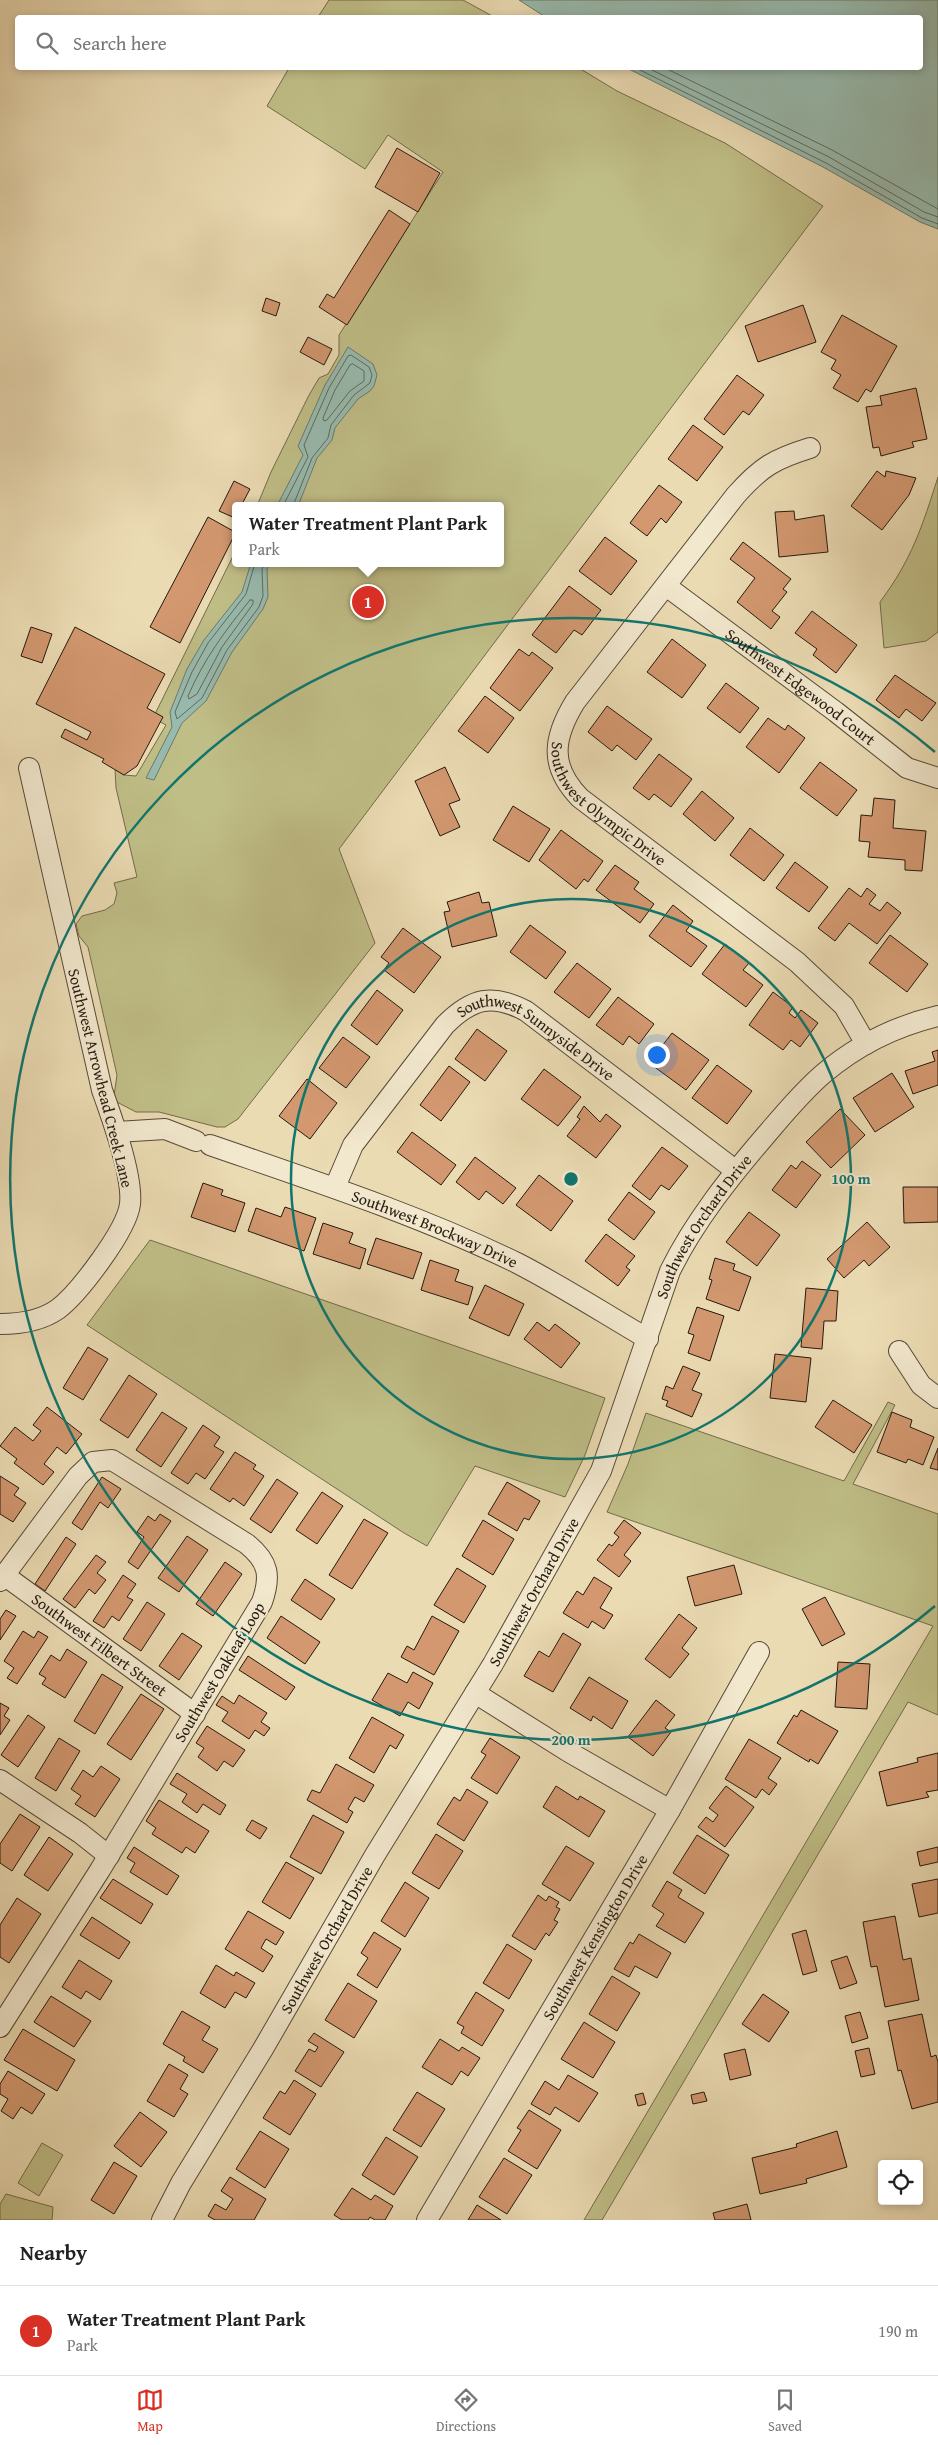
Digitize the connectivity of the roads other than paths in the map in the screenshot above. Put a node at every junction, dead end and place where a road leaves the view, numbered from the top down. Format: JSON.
{"nodes":[{"id":1,"x":810,"y":448,"type":"dead end"},
{"id":2,"x":666,"y":586,"type":"junction"},
{"id":3,"x":29,"y":768,"type":"dead end"},
{"id":4,"x":938,"y":778,"type":"edge"},
{"id":5,"x":938,"y":1016,"type":"edge"},
{"id":6,"x":866,"y":1044,"type":"junction"},
{"id":7,"x":117,"y":1132,"type":"junction"},
{"id":8,"x":735,"y":1170,"type":"junction"},
{"id":9,"x":335,"y":1187,"type":"junction"},
{"id":10,"x":0,"y":1324,"type":"edge"},
{"id":11,"x":648,"y":1339,"type":"junction"},
{"id":12,"x":899,"y":1351,"type":"dead end"},
{"id":13,"x":938,"y":1398,"type":"edge"},
{"id":14,"x":2,"y":1578,"type":"edge"},
{"id":15,"x":759,"y":1652,"type":"dead end"},
{"id":16,"x":475,"y":1693,"type":"junction"},
{"id":17,"x":194,"y":1714,"type":"junction"},
{"id":18,"x":0,"y":1780,"type":"edge"},
{"id":19,"x":670,"y":1810,"type":"junction"},
{"id":20,"x":109,"y":1856,"type":"junction"},
{"id":21,"x":0,"y":2027,"type":"edge"},
{"id":22,"x":162,"y":2220,"type":"edge"},
{"id":23,"x":427,"y":2220,"type":"edge"}],
"edges":[{"from":1,"to":2,"type":"street","name":"Southwest Olympic Drive"},
{"from":2,"to":4,"type":"street","name":"Southwest Edgewood Court"},
{"from":2,"to":6,"type":"street","name":"Southwest Olympic Drive"},
{"from":3,"to":7,"type":"street","name":"Southwest Arrowhead Creek Lane"},
{"from":5,"to":6,"type":"street","name":"Southwest Orchard Drive"},
{"from":6,"to":8,"type":"street","name":"Southwest Orchard Drive"},
{"from":7,"to":9,"type":"street","name":"Southwest Brockway Drive"},
{"from":7,"to":10,"type":"street","name":"Southwest Arrowhead Creek Lane"},
{"from":8,"to":9,"type":"street","name":"Southwest Sunnyside Drive"},
{"from":8,"to":11,"type":"street","name":"Southwest Orchard Drive"},
{"from":9,"to":11,"type":"street","name":"Southwest Brockway Drive"},
{"from":11,"to":16,"type":"street","name":"Southwest Orchard Drive"},
{"from":12,"to":13,"type":"street"},
{"from":14,"to":17,"type":"street","name":"Southwest Filbert Street"},
{"from":14,"to":17,"type":"street","name":"Southwest Oakleaf Loop"},
{"from":15,"to":19,"type":"street","name":"Southwest Kensington Drive"},
{"from":16,"to":19,"type":"street"},
{"from":16,"to":22,"type":"street","name":"Southwest Orchard Drive"},
{"from":17,"to":20,"type":"street","name":"Southwest Oakleaf Loop"},
{"from":18,"to":20,"type":"street"},
{"from":19,"to":23,"type":"street","name":"Southwest Kensington Drive"},
{"from":20,"to":21,"type":"street","name":"Southwest Oakleaf Loop"}]}
